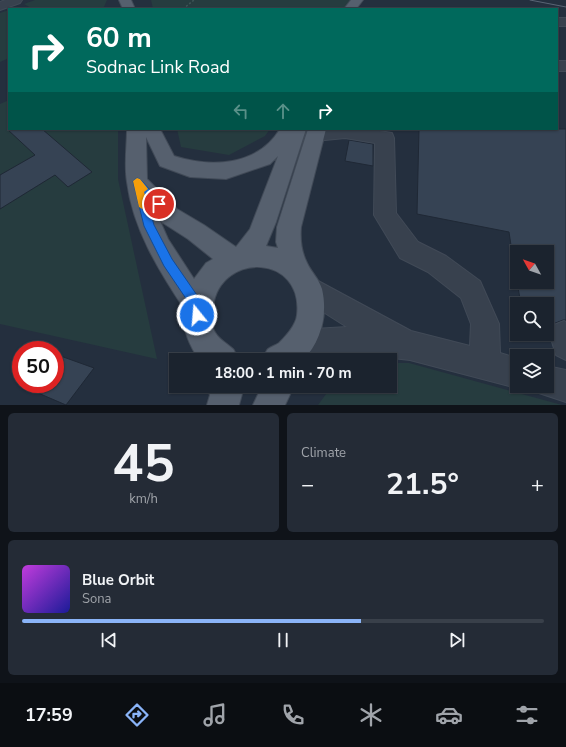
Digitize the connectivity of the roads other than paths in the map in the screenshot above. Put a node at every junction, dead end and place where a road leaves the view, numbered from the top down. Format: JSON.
{"nodes":[{"id":1,"x":16,"y":0,"type":"edge"},
{"id":2,"x":363,"y":4,"type":"edge"},
{"id":3,"x":0,"y":6,"type":"edge"},
{"id":4,"x":353,"y":8,"type":"edge"},
{"id":5,"x":136,"y":130,"type":"edge"},
{"id":6,"x":152,"y":130,"type":"edge"},
{"id":7,"x":288,"y":130,"type":"edge"},
{"id":8,"x":346,"y":130,"type":"edge"},
{"id":9,"x":310,"y":131,"type":"edge"},
{"id":10,"x":386,"y":134,"type":"edge"},
{"id":11,"x":137,"y":181,"type":"junction"},
{"id":12,"x":239,"y":257,"type":"junction"},
{"id":13,"x":302,"y":278,"type":"junction"},
{"id":14,"x":197,"y":305,"type":"junction"},
{"id":15,"x":410,"y":345,"type":"junction"},
{"id":16,"x":213,"y":353,"type":"edge"},
{"id":17,"x":290,"y":353,"type":"edge"},
{"id":18,"x":296,"y":353,"type":"edge"},
{"id":19,"x":485,"y":365,"type":"junction"},
{"id":20,"x":510,"y":371,"type":"edge"},
{"id":21,"x":554,"y":383,"type":"edge"},
{"id":22,"x":566,"y":386,"type":"edge"},
{"id":23,"x":226,"y":393,"type":"edge"},
{"id":24,"x":275,"y":393,"type":"edge"},
{"id":25,"x":223,"y":405,"type":"edge"},
{"id":26,"x":269,"y":405,"type":"edge"}],
"edges":[{"from":1,"to":3,"type":"street"},
{"from":2,"to":4,"type":"main road"},
{"from":5,"to":11,"type":"main road"},
{"from":6,"to":7,"type":"main road"},
{"from":8,"to":9,"type":"street"},
{"from":8,"to":10,"type":"street"},
{"from":9,"to":12,"type":"main road"},
{"from":9,"to":13,"type":"main road"},
{"from":10,"to":19,"type":"street"},
{"from":11,"to":12,"type":"main road"},
{"from":11,"to":14,"type":"main road"},
{"from":12,"to":13,"type":"main road"},
{"from":12,"to":14,"type":"main road"},
{"from":13,"to":15,"type":"street"},
{"from":13,"to":17,"type":"main road"},
{"from":14,"to":16,"type":"main road"},
{"from":15,"to":18,"type":"street"},
{"from":15,"to":19,"type":"street"},
{"from":19,"to":20,"type":"street"},
{"from":21,"to":22,"type":"street"},
{"from":23,"to":25,"type":"main road"},
{"from":24,"to":26,"type":"main road"}]}
